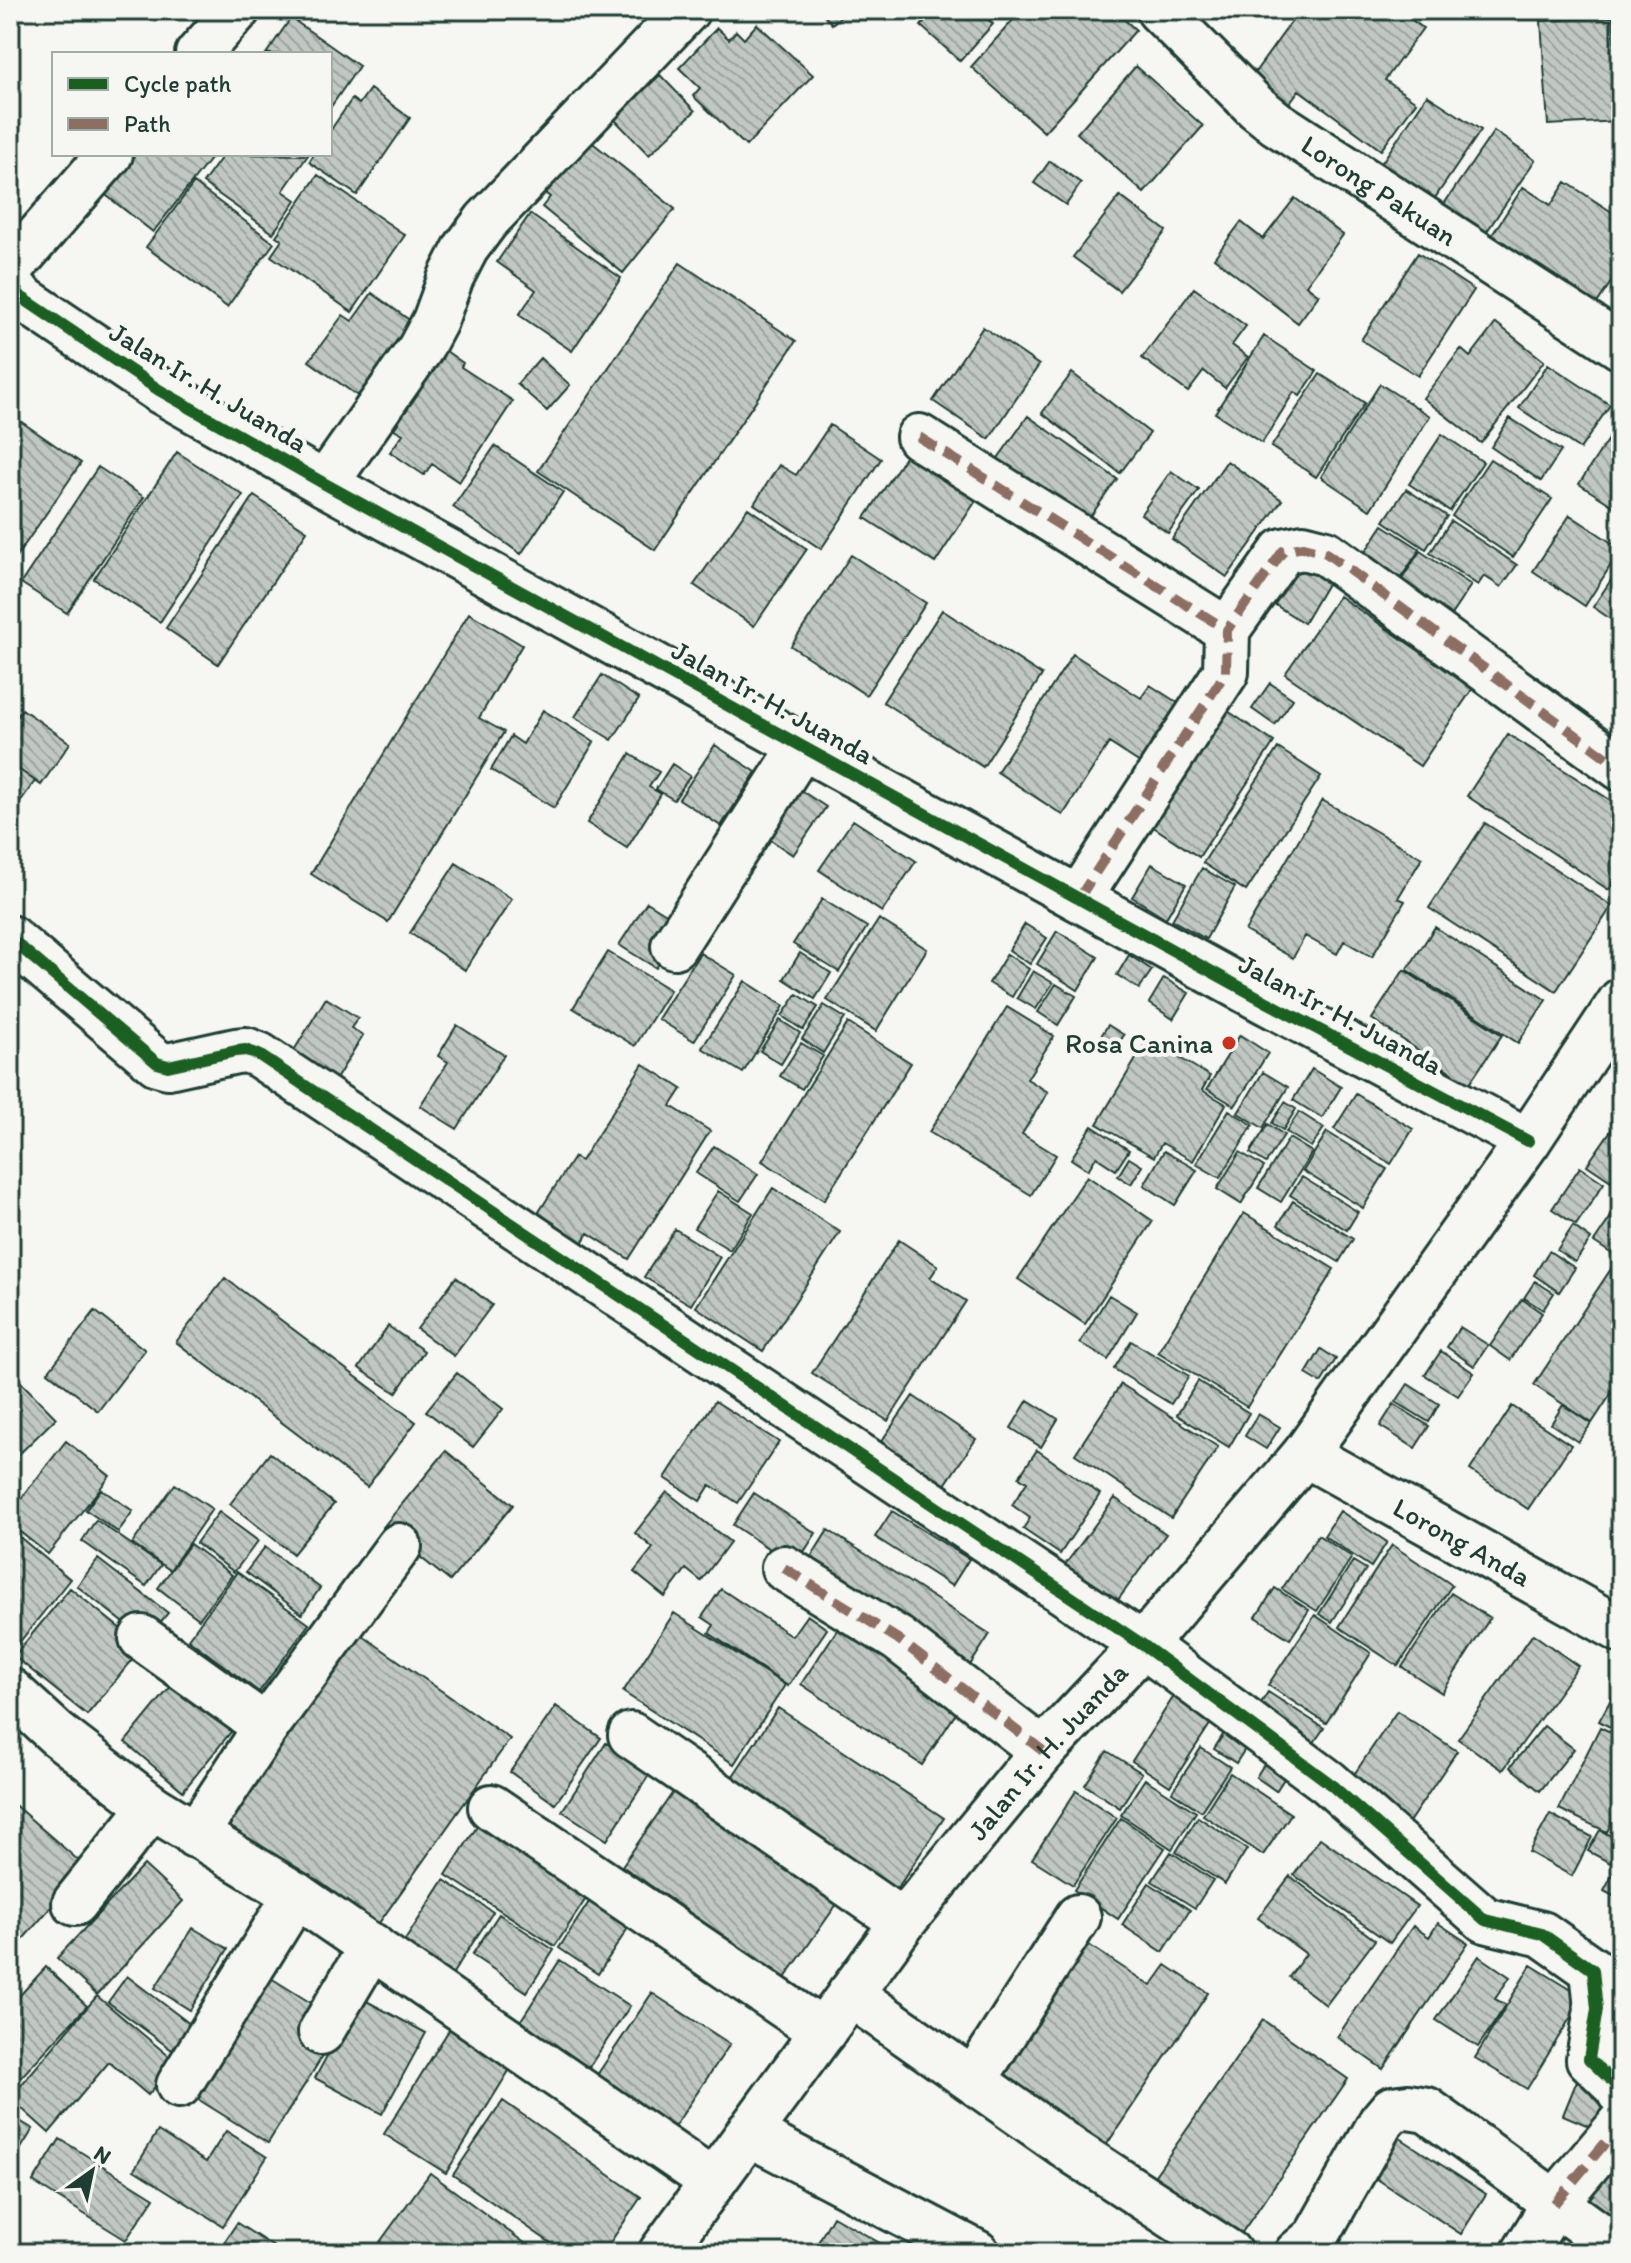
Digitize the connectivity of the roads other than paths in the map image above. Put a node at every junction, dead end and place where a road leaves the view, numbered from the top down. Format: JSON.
{"nodes":[{"id":1,"x":237,"y":10,"type":"edge"},
{"id":2,"x":687,"y":10,"type":"edge"},
{"id":3,"x":1159,"y":10,"type":"edge"},
{"id":4,"x":200,"y":52,"type":"edge"},
{"id":5,"x":108,"y":156,"type":"edge"},
{"id":6,"x":10,"y":269,"type":"edge"},
{"id":7,"x":10,"y":282,"type":"edge"},
{"id":8,"x":1621,"y":347,"type":"edge"},
{"id":9,"x":919,"y":437,"type":"dead end"},
{"id":10,"x":325,"y":484,"type":"junction"},
{"id":11,"x":1227,"y":630,"type":"junction"},
{"id":12,"x":803,"y":745,"type":"junction"},
{"id":13,"x":1621,"y":768,"type":"edge"},
{"id":14,"x":1079,"y":898,"type":"junction"},
{"id":15,"x":10,"y":938,"type":"edge"},
{"id":16,"x":674,"y":946,"type":"dead end"},
{"id":17,"x":1621,"y":1001,"type":"edge"},
{"id":18,"x":1528,"y":1141,"type":"junction"},
{"id":19,"x":1305,"y":1454,"type":"junction"},
{"id":20,"x":399,"y":1546,"type":"dead end"},
{"id":21,"x":784,"y":1568,"type":"dead end"},
{"id":22,"x":1621,"y":1630,"type":"edge"},
{"id":23,"x":142,"y":1638,"type":"dead end"},
{"id":24,"x":1143,"y":1645,"type":"junction"},
{"id":25,"x":10,"y":1691,"type":"edge"},
{"id":26,"x":266,"y":1727,"type":"junction"},
{"id":27,"x":631,"y":1735,"type":"dead end"},
{"id":28,"x":1043,"y":1751,"type":"junction"},
{"id":29,"x":152,"y":1807,"type":"junction"},
{"id":30,"x":491,"y":1807,"type":"dead end"},
{"id":31,"x":195,"y":1835,"type":"junction"},
{"id":32,"x":296,"y":1895,"type":"junction"},
{"id":33,"x":75,"y":1903,"type":"dead end"},
{"id":34,"x":1078,"y":1917,"type":"dead end"},
{"id":35,"x":903,"y":1922,"type":"junction"},
{"id":36,"x":372,"y":1946,"type":"junction"},
{"id":37,"x":850,"y":1994,"type":"junction"},
{"id":38,"x":321,"y":2032,"type":"dead end"},
{"id":39,"x":823,"y":2032,"type":"junction"},
{"id":40,"x":974,"y":2080,"type":"junction"},
{"id":41,"x":179,"y":2085,"type":"dead end"},
{"id":42,"x":1621,"y":2093,"type":"edge"},
{"id":43,"x":1621,"y":2124,"type":"edge"},
{"id":44,"x":748,"y":2133,"type":"junction"},
{"id":45,"x":713,"y":2182,"type":"junction"},
{"id":46,"x":1554,"y":2204,"type":"junction"},
{"id":47,"x":1621,"y":2251,"type":"edge"},
{"id":48,"x":661,"y":2253,"type":"edge"},
{"id":49,"x":977,"y":2253,"type":"edge"},
{"id":50,"x":1229,"y":2253,"type":"edge"},
{"id":51,"x":1297,"y":2253,"type":"edge"},
{"id":52,"x":1524,"y":2253,"type":"edge"}],
"edges":[{"from":1,"to":4,"type":"street"},
{"from":2,"to":10,"type":"street"},
{"from":3,"to":8,"type":"street","name":"Lorong Pakuan"},
{"from":5,"to":6,"type":"street"},
{"from":7,"to":10,"type":"street","name":"Jalan Ir. H. Juanda"},
{"from":9,"to":11,"type":"street"},
{"from":10,"to":12,"type":"street","name":"Jalan Ir. H. Juanda"},
{"from":11,"to":13,"type":"street"},
{"from":11,"to":14,"type":"street"},
{"from":12,"to":14,"type":"street","name":"Jalan Ir. H. Juanda"},
{"from":12,"to":16,"type":"street"},
{"from":14,"to":18,"type":"street","name":"Jalan Ir. H. Juanda"},
{"from":15,"to":24,"type":"street"},
{"from":17,"to":18,"type":"street","name":"Jalan Ir. H. Juanda"},
{"from":18,"to":19,"type":"street","name":"Jalan Ir. H. Juanda"},
{"from":19,"to":22,"type":"street","name":"Lorong Anda"},
{"from":19,"to":24,"type":"street","name":"Jalan Ir. H. Juanda"},
{"from":20,"to":26,"type":"street"},
{"from":21,"to":28,"type":"street"},
{"from":23,"to":26,"type":"street"},
{"from":24,"to":28,"type":"street","name":"Jalan Ir. H. Juanda"},
{"from":24,"to":42,"type":"street"},
{"from":25,"to":29,"type":"street"},
{"from":26,"to":31,"type":"street"},
{"from":27,"to":35,"type":"street"},
{"from":28,"to":35,"type":"street","name":"Jalan Ir. H. Juanda"},
{"from":29,"to":31,"type":"street"},
{"from":29,"to":33,"type":"street"},
{"from":30,"to":39,"type":"street"},
{"from":31,"to":32,"type":"street"},
{"from":32,"to":36,"type":"street"},
{"from":32,"to":41,"type":"street"},
{"from":34,"to":40,"type":"street"},
{"from":35,"to":37,"type":"street","name":"Jalan Ir. H. Juanda"},
{"from":36,"to":38,"type":"street"},
{"from":36,"to":45,"type":"street"},
{"from":37,"to":39,"type":"street","name":"Jalan Ir. H. Juanda"},
{"from":37,"to":40,"type":"street"},
{"from":39,"to":44,"type":"street","name":"Jalan Ir. H. Juanda"},
{"from":40,"to":50,"type":"street"},
{"from":43,"to":46,"type":"street"},
{"from":44,"to":45,"type":"street","name":"Jalan Ir. H. Juanda"},
{"from":44,"to":49,"type":"street"},
{"from":45,"to":48,"type":"street","name":"Jalan Ir. H. Juanda"},
{"from":46,"to":47,"type":"street"},
{"from":46,"to":51,"type":"street"},
{"from":46,"to":52,"type":"street"}]}
